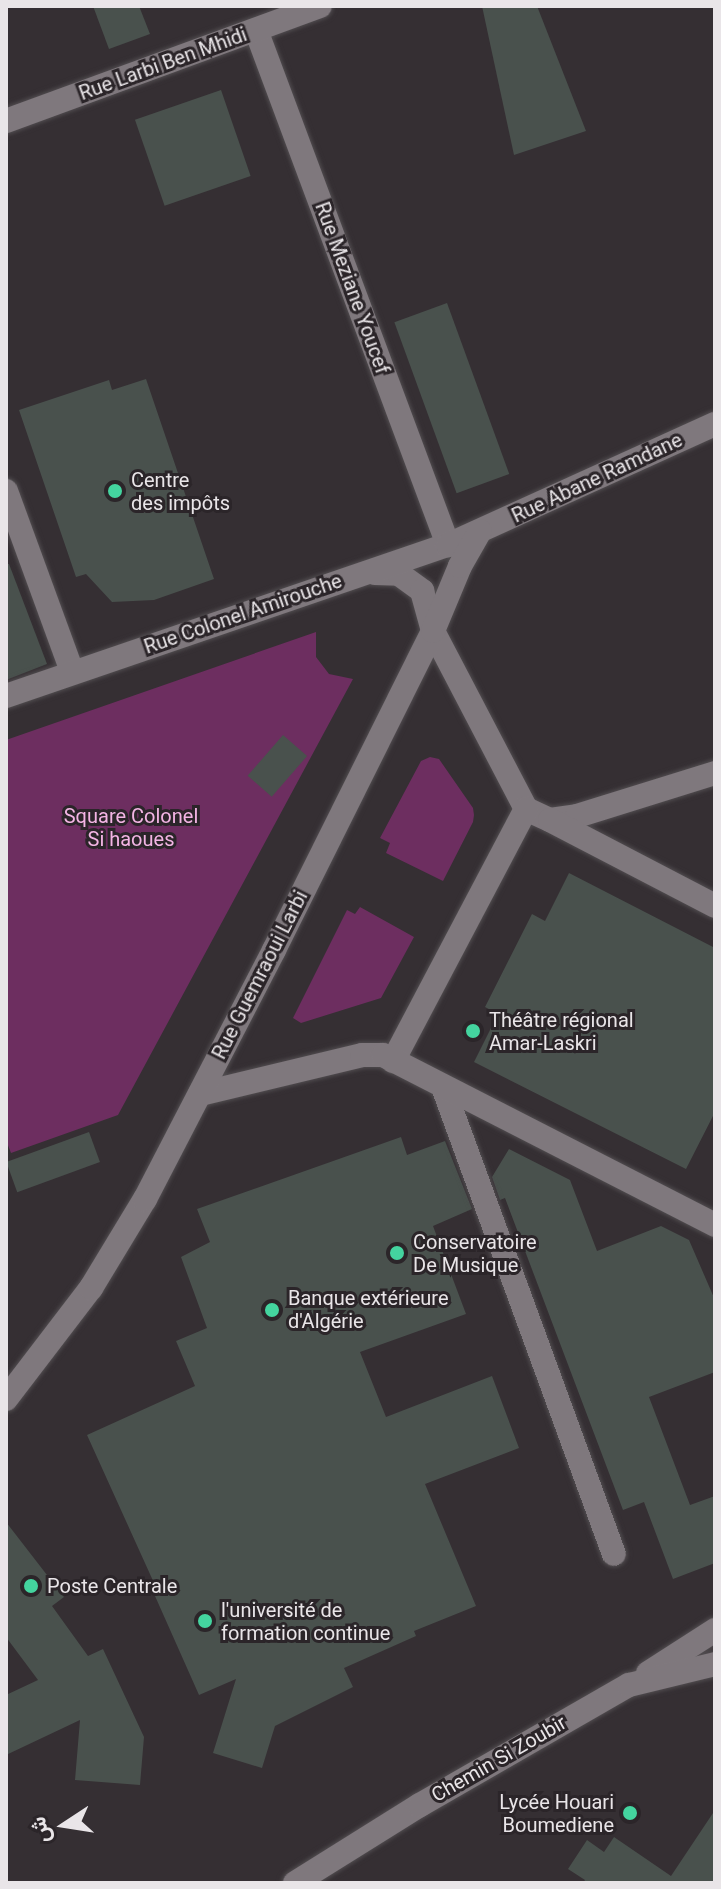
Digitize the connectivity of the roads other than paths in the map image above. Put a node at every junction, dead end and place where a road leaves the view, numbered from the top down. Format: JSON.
{"nodes":[{"id":1,"x":320,"y":6,"type":"edge"},
{"id":2,"x":256,"y":30,"type":"junction"},
{"id":3,"x":6,"y":121,"type":"edge"},
{"id":4,"x":715,"y":424,"type":"edge"},
{"id":5,"x":6,"y":491,"type":"edge"},
{"id":6,"x":480,"y":531,"type":"junction"},
{"id":7,"x":448,"y":545,"type":"junction"},
{"id":8,"x":365,"y":573,"type":"junction"},
{"id":9,"x":433,"y":631,"type":"junction"},
{"id":10,"x":72,"y":671,"type":"junction"},
{"id":11,"x":6,"y":696,"type":"edge"},
{"id":12,"x":715,"y":773,"type":"edge"},
{"id":13,"x":526,"y":809,"type":"junction"},
{"id":14,"x":550,"y":820,"type":"junction"},
{"id":15,"x":715,"y":906,"type":"edge"},
{"id":16,"x":393,"y":1061,"type":"junction"},
{"id":17,"x":443,"y":1087,"type":"junction"},
{"id":18,"x":200,"y":1094,"type":"junction"},
{"id":19,"x":715,"y":1225,"type":"edge"},
{"id":20,"x":6,"y":1399,"type":"edge"},
{"id":21,"x":614,"y":1554,"type":"dead end"},
{"id":22,"x":715,"y":1630,"type":"edge"},
{"id":23,"x":715,"y":1664,"type":"edge"},
{"id":24,"x":629,"y":1685,"type":"junction"},
{"id":25,"x":295,"y":1883,"type":"edge"}],
"edges":[{"from":1,"to":2,"type":"street","name":"Rue Larbi Ben Mhidi"},
{"from":2,"to":3,"type":"street","name":"Rue Larbi Ben Mhidi"},
{"from":2,"to":7,"type":"street","name":"Rue Meziane Youcef"},
{"from":4,"to":6,"type":"street","name":"Rue Abane Ramdane"},
{"from":5,"to":10,"type":"street"},
{"from":6,"to":7,"type":"street","name":"Rue Colonel Amirouche"},
{"from":6,"to":9,"type":"street","name":"Rue Guemraoui Larbi"},
{"from":7,"to":8,"type":"street","name":"Rue Colonel Amirouche"},
{"from":8,"to":9,"type":"street"},
{"from":8,"to":10,"type":"street","name":"Rue Colonel Amirouche"},
{"from":9,"to":13,"type":"street"},
{"from":9,"to":18,"type":"street","name":"Rue Guemraoui Larbi"},
{"from":10,"to":11,"type":"street","name":"Rue Colonel Amirouche"},
{"from":12,"to":14,"type":"street"},
{"from":13,"to":14,"type":"street"},
{"from":13,"to":16,"type":"street"},
{"from":14,"to":15,"type":"street"},
{"from":16,"to":17,"type":"street"},
{"from":16,"to":18,"type":"street"},
{"from":17,"to":19,"type":"street"},
{"from":17,"to":21,"type":"street"},
{"from":18,"to":20,"type":"street","name":"Rue Guemraoui Larbi"},
{"from":22,"to":24,"type":"street"},
{"from":23,"to":24,"type":"street","name":"Chemin Si Zoubir"},
{"from":24,"to":25,"type":"street","name":"Chemin Si Zoubir"}]}
